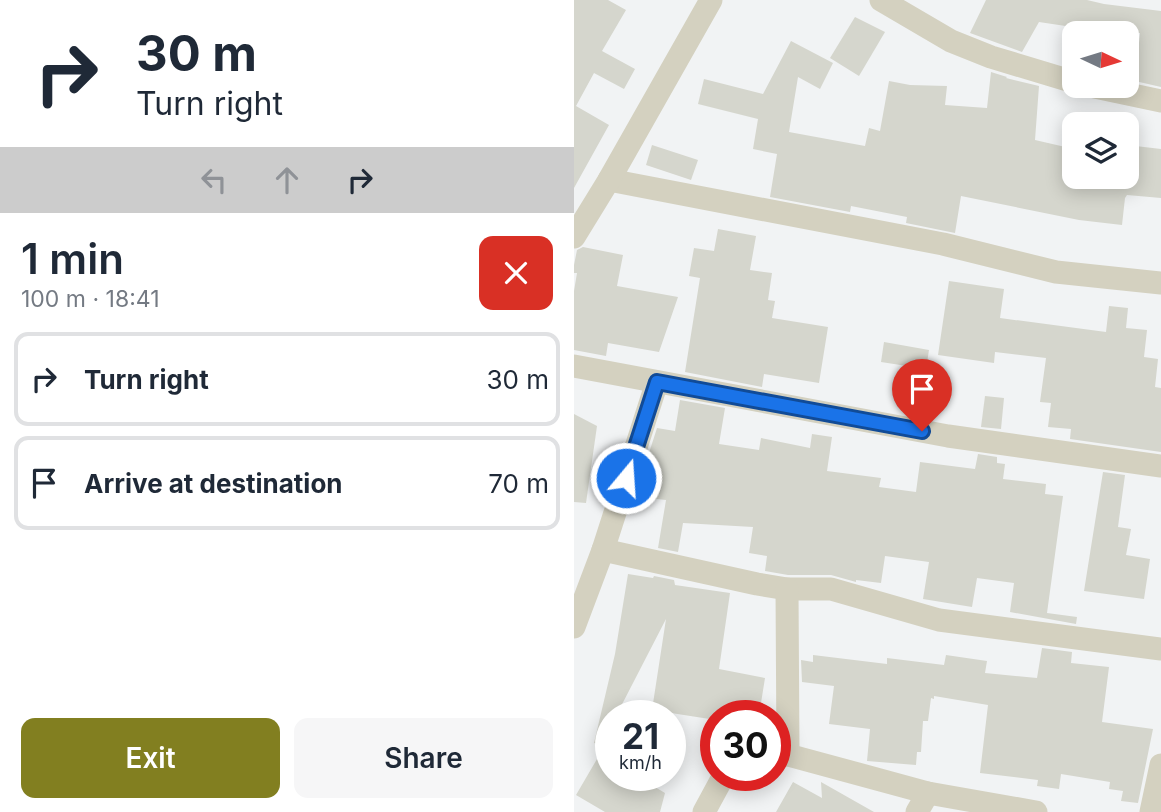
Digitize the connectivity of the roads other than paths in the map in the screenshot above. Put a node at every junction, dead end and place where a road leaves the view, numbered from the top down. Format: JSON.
{"nodes":[{"id":1,"x":712,"y":0,"type":"edge"},
{"id":2,"x":881,"y":0,"type":"edge"},
{"id":3,"x":914,"y":8,"type":"edge"},
{"id":4,"x":1062,"y":78,"type":"edge"},
{"id":5,"x":1139,"y":96,"type":"edge"},
{"id":6,"x":1161,"y":101,"type":"edge"},
{"id":7,"x":609,"y":180,"type":"junction"},
{"id":8,"x":574,"y":237,"type":"edge"},
{"id":9,"x":1161,"y":283,"type":"edge"},
{"id":10,"x":574,"y":366,"type":"edge"},
{"id":11,"x":657,"y":382,"type":"junction"},
{"id":12,"x":1161,"y":467,"type":"edge"},
{"id":13,"x":603,"y":550,"type":"junction"},
{"id":14,"x":787,"y":589,"type":"junction"},
{"id":15,"x":574,"y":627,"type":"edge"},
{"id":16,"x":1161,"y":649,"type":"edge"},
{"id":17,"x":784,"y":700,"type":"edge"},
{"id":18,"x":791,"y":758,"type":"edge"},
{"id":19,"x":1161,"y":765,"type":"edge"},
{"id":20,"x":715,"y":791,"type":"edge"},
{"id":21,"x":922,"y":802,"type":"edge"},
{"id":22,"x":704,"y":812,"type":"edge"},
{"id":23,"x":1036,"y":812,"type":"edge"},
{"id":24,"x":1151,"y":812,"type":"edge"}],
"edges":[{"from":1,"to":7,"type":"street"},
{"from":2,"to":3,"type":"street"},
{"from":3,"to":4,"type":"street"},
{"from":5,"to":6,"type":"street"},
{"from":7,"to":8,"type":"street"},
{"from":7,"to":9,"type":"street"},
{"from":10,"to":11,"type":"street"},
{"from":11,"to":12,"type":"street"},
{"from":11,"to":13,"type":"street"},
{"from":13,"to":14,"type":"street"},
{"from":13,"to":15,"type":"street"},
{"from":14,"to":16,"type":"street"},
{"from":14,"to":17,"type":"street"},
{"from":18,"to":21,"type":"street"},
{"from":19,"to":24,"type":"street"},
{"from":20,"to":22,"type":"street"},
{"from":21,"to":23,"type":"street"}]}
